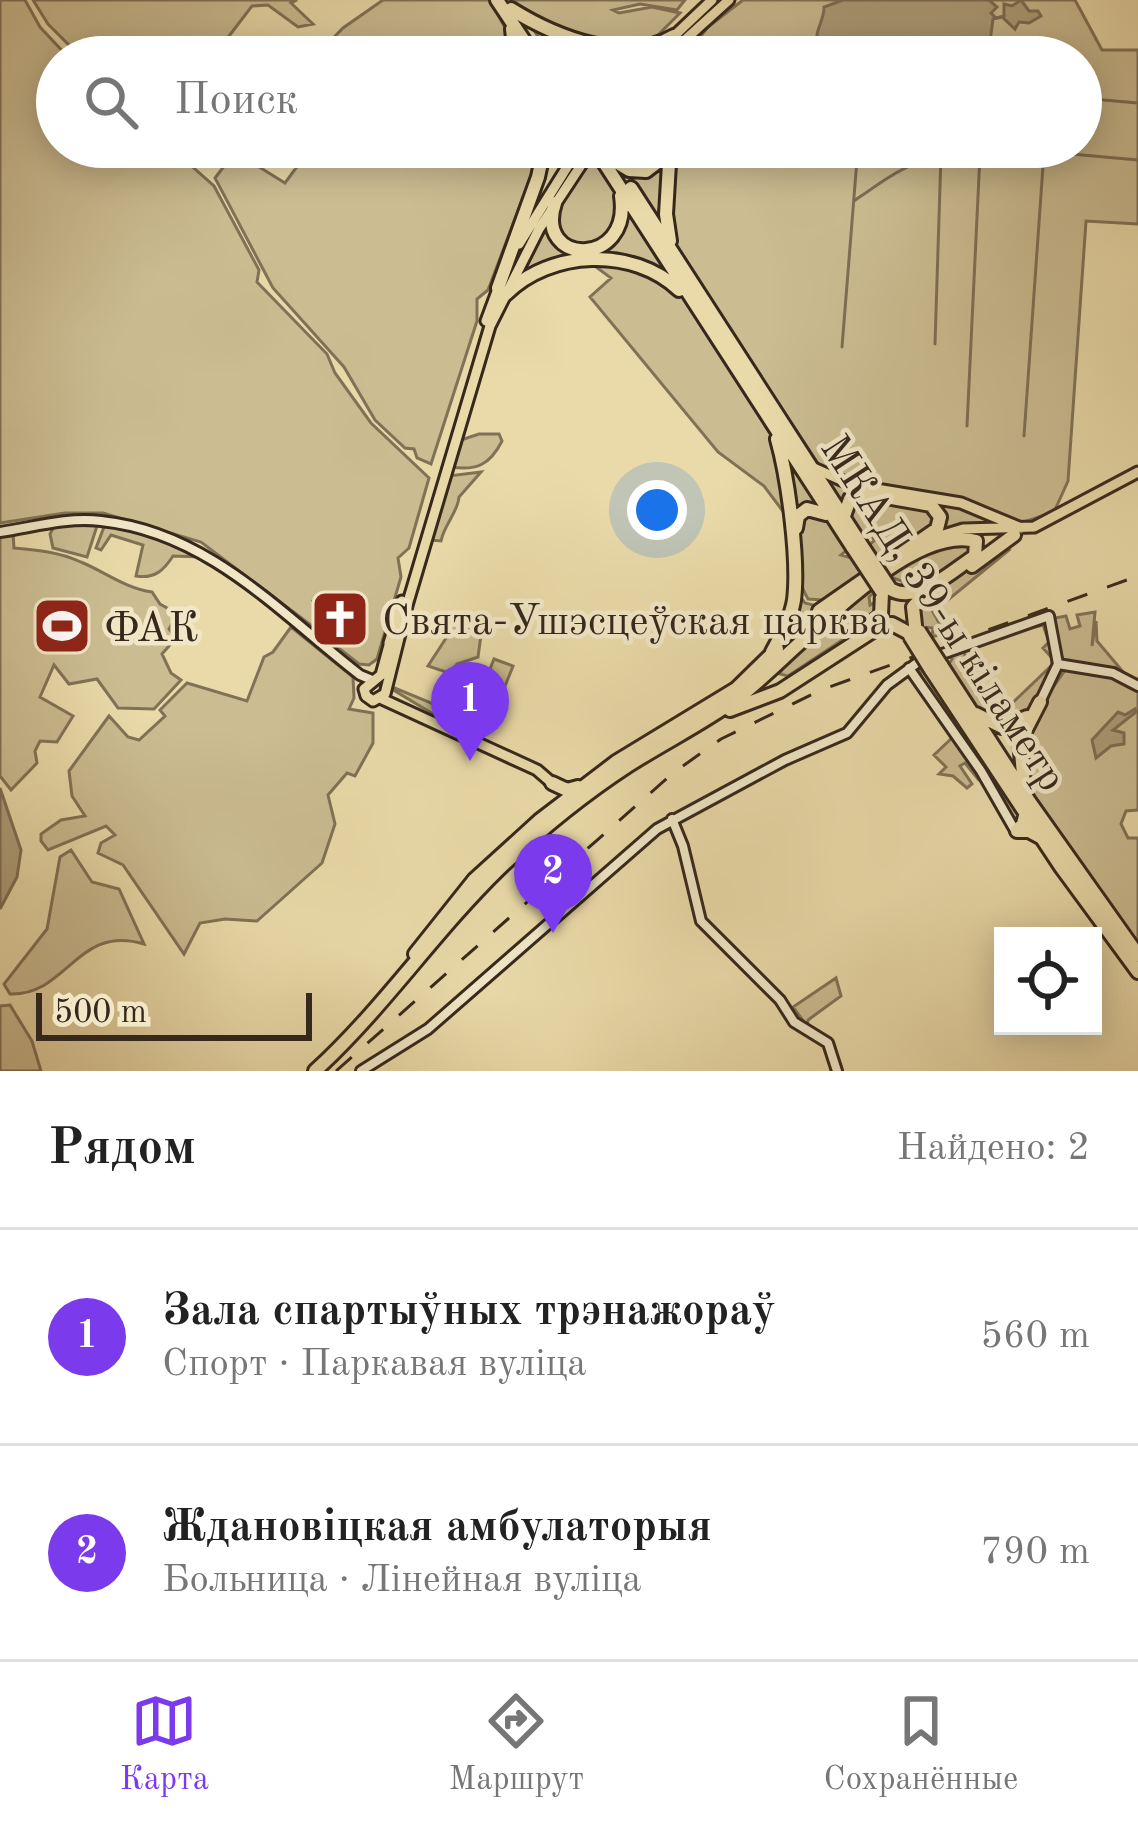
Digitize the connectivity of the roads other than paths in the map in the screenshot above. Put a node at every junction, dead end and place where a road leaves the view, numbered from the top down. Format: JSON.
{"nodes":[{"id":1,"x":712,"y":0,"type":"edge"},
{"id":2,"x":729,"y":0,"type":"edge"},
{"id":3,"x":506,"y":7,"type":"edge"},
{"id":4,"x":525,"y":36,"type":"edge"},
{"id":5,"x":574,"y":36,"type":"edge"},
{"id":6,"x":681,"y":36,"type":"edge"},
{"id":7,"x":682,"y":36,"type":"edge"},
{"id":8,"x":540,"y":168,"type":"edge"},
{"id":9,"x":566,"y":168,"type":"edge"},
{"id":10,"x":586,"y":168,"type":"edge"},
{"id":11,"x":610,"y":168,"type":"edge"},
{"id":12,"x":613,"y":168,"type":"edge"},
{"id":13,"x":666,"y":168,"type":"edge"},
{"id":14,"x":618,"y":183,"type":"junction"},
{"id":15,"x":555,"y":202,"type":"junction"},
{"id":16,"x":673,"y":254,"type":"junction"},
{"id":17,"x":500,"y":291,"type":"junction"},
{"id":18,"x":696,"y":309,"type":"junction"},
{"id":19,"x":763,"y":402,"type":"junction"},
{"id":20,"x":772,"y":423,"type":"junction"},
{"id":21,"x":810,"y":465,"type":"junction"},
{"id":22,"x":1138,"y":475,"type":"edge"},
{"id":23,"x":838,"y":517,"type":"junction"},
{"id":24,"x":0,"y":532,"type":"edge"},
{"id":25,"x":1019,"y":533,"type":"junction"},
{"id":26,"x":951,"y":538,"type":"junction"},
{"id":27,"x":920,"y":543,"type":"junction"},
{"id":28,"x":886,"y":591,"type":"junction"},
{"id":29,"x":835,"y":598,"type":"junction"},
{"id":30,"x":913,"y":631,"type":"junction"},
{"id":31,"x":774,"y":658,"type":"junction"},
{"id":32,"x":1058,"y":664,"type":"junction"},
{"id":33,"x":909,"y":668,"type":"junction"},
{"id":34,"x":936,"y":668,"type":"junction"},
{"id":35,"x":368,"y":680,"type":"junction"},
{"id":36,"x":1138,"y":686,"type":"edge"},
{"id":37,"x":387,"y":695,"type":"junction"},
{"id":38,"x":963,"y":701,"type":"junction"},
{"id":39,"x":1040,"y":702,"type":"junction"},
{"id":40,"x":705,"y":720,"type":"junction"},
{"id":41,"x":552,"y":783,"type":"junction"},
{"id":42,"x":583,"y":785,"type":"junction"},
{"id":43,"x":1027,"y":806,"type":"junction"},
{"id":44,"x":552,"y":810,"type":"junction"},
{"id":45,"x":672,"y":819,"type":"junction"},
{"id":46,"x":1016,"y":831,"type":"junction"},
{"id":47,"x":1043,"y":839,"type":"junction"},
{"id":48,"x":1066,"y":864,"type":"junction"},
{"id":49,"x":1138,"y":955,"type":"edge"},
{"id":50,"x":1138,"y":973,"type":"edge"},
{"id":51,"x":304,"y":1071,"type":"edge"},
{"id":52,"x":315,"y":1071,"type":"edge"},
{"id":53,"x":361,"y":1071,"type":"edge"},
{"id":54,"x":837,"y":1071,"type":"edge"}],
"edges":[{"from":1,"to":6,"type":"main road"},
{"from":2,"to":7,"type":"main road"},
{"from":3,"to":4,"type":"highway"},
{"from":3,"to":5,"type":"highway"},
{"from":8,"to":17,"type":"highway"},
{"from":9,"to":17,"type":"main road"},
{"from":10,"to":15,"type":"main road"},
{"from":11,"to":14,"type":"highway"},
{"from":12,"to":16,"type":"highway"},
{"from":13,"to":16,"type":"highway"},
{"from":14,"to":15,"type":"highway"},
{"from":14,"to":18,"type":"highway"},
{"from":15,"to":17,"type":"main road"},
{"from":16,"to":19,"type":"highway"},
{"from":17,"to":18,"type":"highway"},
{"from":17,"to":35,"type":"main road"},
{"from":17,"to":37,"type":"main road"},
{"from":18,"to":19,"type":"highway"},
{"from":19,"to":20,"type":"highway","name":"МКАД, 39-ы кіламетр"},
{"from":19,"to":21,"type":"highway","name":"МКАД, 39-ы кіламетр"},
{"from":20,"to":23,"type":"highway","name":"МКАД, 39-ы кіламетр"},
{"from":20,"to":31,"type":"highway"},
{"from":21,"to":23,"type":"highway","name":"МКАД, 39-ы кіламетр"},
{"from":21,"to":25,"type":"main road"},
{"from":22,"to":25,"type":"main road"},
{"from":23,"to":27,"type":"highway"},
{"from":23,"to":28,"type":"highway","name":"МКАД, 39-ы кіламетр","bridge":true},
{"from":23,"to":29,"type":"highway"},
{"from":24,"to":35,"type":"street"},
{"from":25,"to":26,"type":"main road"},
{"from":25,"to":27,"type":"main road"},
{"from":25,"to":30,"type":"highway"},
{"from":26,"to":28,"type":"highway"},
{"from":26,"to":31,"type":"highway"},
{"from":27,"to":29,"type":"highway"},
{"from":28,"to":30,"type":"highway","name":"МКАД, 39-ы кіламетр"},
{"from":28,"to":31,"type":"highway"},
{"from":29,"to":31,"type":"highway"},
{"from":30,"to":34,"type":"highway","name":"МКАД, 39-ы кіламетр","bridge":true},
{"from":30,"to":40,"type":"highway"},
{"from":31,"to":40,"type":"highway"},
{"from":31,"to":42,"type":"highway"},
{"from":32,"to":33,"type":"street"},
{"from":32,"to":36,"type":"street"},
{"from":32,"to":39,"type":"street"},
{"from":33,"to":45,"type":"street"},
{"from":33,"to":46,"type":"street"},
{"from":34,"to":38,"type":"highway","name":"МКАД, 39-ы кіламетр"},
{"from":34,"to":43,"type":"highway","name":"МКАД, 39-ы кіламетр"},
{"from":35,"to":37,"type":"main road"},
{"from":35,"to":37,"type":"main road"},
{"from":37,"to":41,"type":"main road"},
{"from":38,"to":39,"type":"highway"},
{"from":38,"to":43,"type":"highway","name":"МКАД, 39-ы кіламетр"},
{"from":39,"to":43,"type":"highway"},
{"from":40,"to":52,"type":"highway"},
{"from":41,"to":42,"type":"highway"},
{"from":41,"to":44,"type":"highway"},
{"from":42,"to":44,"type":"highway"},
{"from":43,"to":46,"type":"highway"},
{"from":43,"to":47,"type":"highway","name":"МКАД, 39-ы кіламетр"},
{"from":43,"to":48,"type":"highway","name":"МКАД, 39-ы кіламетр"},
{"from":44,"to":51,"type":"highway"},
{"from":45,"to":53,"type":"street"},
{"from":45,"to":54,"type":"street"},
{"from":46,"to":47,"type":"highway"},
{"from":47,"to":48,"type":"highway","name":"МКАД, 39-ы кіламетр"},
{"from":48,"to":49,"type":"highway"},
{"from":48,"to":50,"type":"highway"}]}
